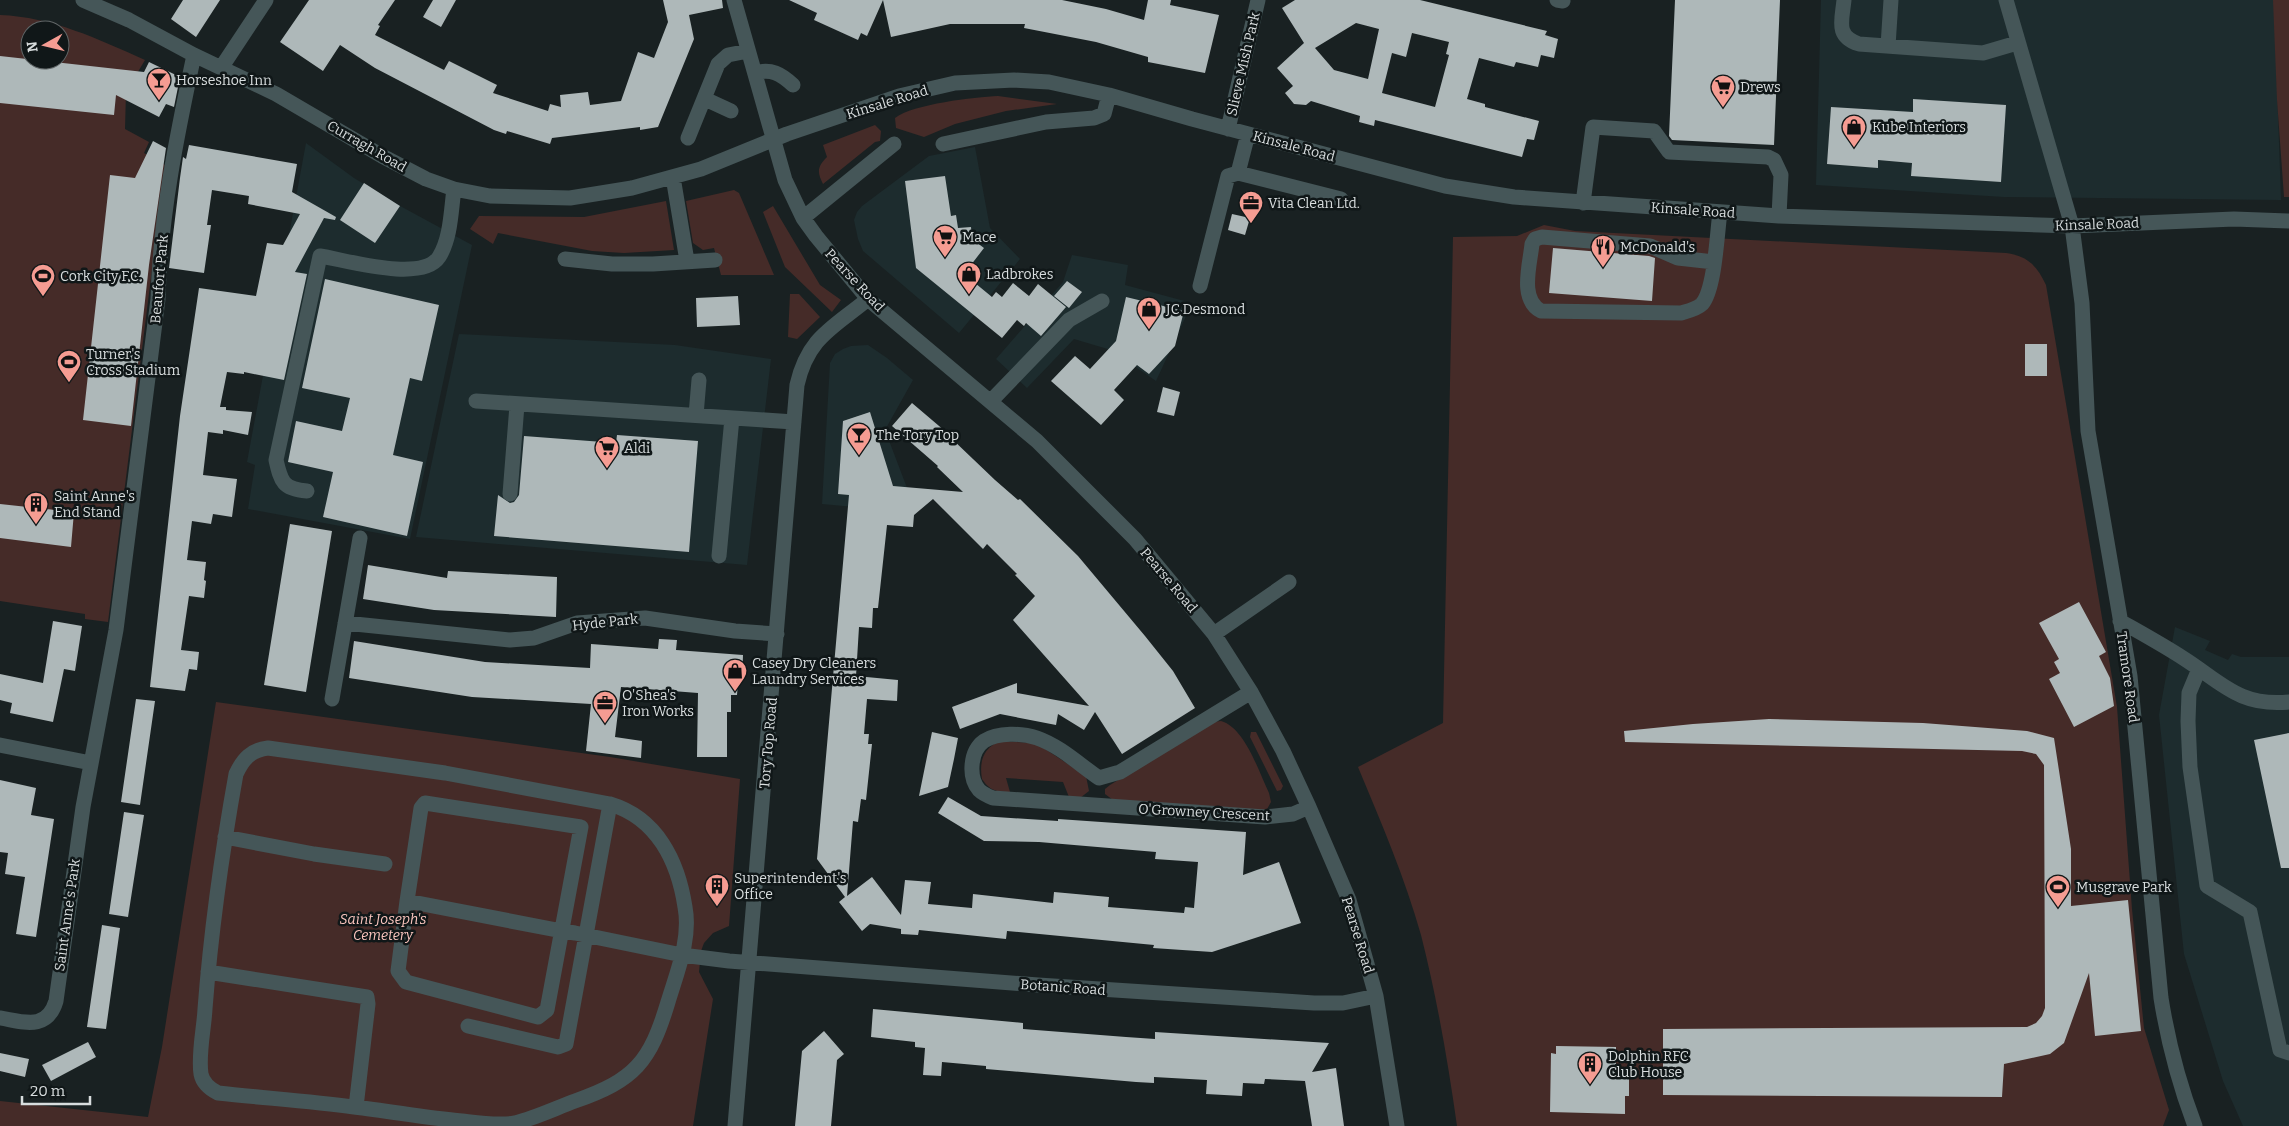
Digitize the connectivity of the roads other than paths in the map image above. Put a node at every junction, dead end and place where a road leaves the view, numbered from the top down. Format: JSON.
{"nodes":[{"id":1,"x":83,"y":0,"type":"edge"},
{"id":2,"x":266,"y":0,"type":"edge"},
{"id":3,"x":734,"y":0,"type":"edge"},
{"id":4,"x":1258,"y":0,"type":"edge"},
{"id":5,"x":1844,"y":0,"type":"edge"},
{"id":6,"x":1890,"y":0,"type":"edge"},
{"id":7,"x":2006,"y":0,"type":"edge"},
{"id":8,"x":2018,"y":43,"type":"junction"},
{"id":9,"x":1888,"y":46,"type":"junction"},
{"id":10,"x":748,"y":51,"type":"junction"},
{"id":11,"x":194,"y":55,"type":"junction"},
{"id":12,"x":221,"y":68,"type":"junction"},
{"id":13,"x":755,"y":73,"type":"junction"},
{"id":14,"x":793,"y":85,"type":"dead end"},
{"id":15,"x":1109,"y":95,"type":"junction"},
{"id":16,"x":705,"y":99,"type":"junction"},
{"id":17,"x":731,"y":111,"type":"dead end"},
{"id":18,"x":1228,"y":129,"type":"junction"},
{"id":19,"x":1248,"y":134,"type":"junction"},
{"id":20,"x":688,"y":138,"type":"dead end"},
{"id":21,"x":774,"y":139,"type":"junction"},
{"id":22,"x":894,"y":144,"type":"dead end"},
{"id":23,"x":943,"y":144,"type":"dead end"},
{"id":24,"x":758,"y":145,"type":"joint"},
{"id":25,"x":1238,"y":173,"type":"junction"},
{"id":26,"x":672,"y":177,"type":"junction"},
{"id":27,"x":454,"y":189,"type":"junction"},
{"id":28,"x":1341,"y":199,"type":"dead end"},
{"id":29,"x":1583,"y":203,"type":"junction"},
{"id":30,"x":1720,"y":212,"type":"junction"},
{"id":31,"x":1780,"y":216,"type":"junction"},
{"id":32,"x":804,"y":218,"type":"junction"},
{"id":33,"x":2289,"y":221,"type":"edge"},
{"id":34,"x":2072,"y":226,"type":"junction"},
{"id":35,"x":565,"y":259,"type":"dead end"},
{"id":36,"x":715,"y":260,"type":"dead end"},
{"id":37,"x":687,"y":261,"type":"junction"},
{"id":38,"x":1713,"y":270,"type":"junction"},
{"id":39,"x":1200,"y":286,"type":"dead end"},
{"id":40,"x":868,"y":299,"type":"junction"},
{"id":41,"x":1102,"y":301,"type":"dead end"},
{"id":42,"x":699,"y":380,"type":"dead end"},
{"id":43,"x":476,"y":401,"type":"dead end"},
{"id":44,"x":991,"y":401,"type":"junction"},
{"id":45,"x":517,"y":405,"type":"junction"},
{"id":46,"x":696,"y":416,"type":"junction"},
{"id":47,"x":732,"y":418,"type":"junction"},
{"id":48,"x":794,"y":422,"type":"junction"},
{"id":49,"x":307,"y":492,"type":"dead end"},
{"id":50,"x":510,"y":494,"type":"dead end"},
{"id":51,"x":360,"y":538,"type":"dead end"},
{"id":52,"x":719,"y":556,"type":"dead end"},
{"id":53,"x":1289,"y":582,"type":"dead end"},
{"id":54,"x":2120,"y":621,"type":"junction"},
{"id":55,"x":346,"y":623,"type":"junction"},
{"id":56,"x":777,"y":634,"type":"junction"},
{"id":57,"x":1214,"y":634,"type":"junction"},
{"id":58,"x":2199,"y":669,"type":"junction"},
{"id":59,"x":106,"y":682,"type":"joint"},
{"id":60,"x":1251,"y":692,"type":"junction"},
{"id":61,"x":332,"y":699,"type":"dead end"},
{"id":62,"x":2289,"y":702,"type":"edge"},
{"id":63,"x":0,"y":745,"type":"edge"},
{"id":64,"x":90,"y":763,"type":"junction"},
{"id":65,"x":1099,"y":778,"type":"junction"},
{"id":66,"x":610,"y":804,"type":"junction"},
{"id":67,"x":1098,"y":805,"type":"junction"},
{"id":68,"x":1309,"y":807,"type":"junction"},
{"id":69,"x":224,"y":837,"type":"junction"},
{"id":70,"x":386,"y":864,"type":"dead end"},
{"id":71,"x":407,"y":900,"type":"junction"},
{"id":72,"x":562,"y":931,"type":"junction"},
{"id":73,"x":586,"y":936,"type":"junction"},
{"id":74,"x":682,"y":955,"type":"junction"},
{"id":75,"x":750,"y":963,"type":"junction"},
{"id":76,"x":208,"y":972,"type":"junction"},
{"id":77,"x":1376,"y":996,"type":"junction"},
{"id":78,"x":0,"y":1018,"type":"edge"},
{"id":79,"x":468,"y":1026,"type":"dead end"},
{"id":80,"x":2289,"y":1053,"type":"edge"},
{"id":81,"x":356,"y":1107,"type":"junction"},
{"id":82,"x":415,"y":1121,"type":"edge"},
{"id":83,"x":735,"y":1126,"type":"edge"},
{"id":84,"x":1397,"y":1126,"type":"edge"},
{"id":85,"x":2194,"y":1126,"type":"edge"}],
"edges":[{"from":1,"to":11,"type":"street","name":"Curragh Road"},
{"from":2,"to":12,"type":"street"},
{"from":3,"to":10,"type":"street","name":"Pearse Road"},
{"from":4,"to":18,"type":"street","name":"Slieve Mish Park"},
{"from":5,"to":9,"type":"street"},
{"from":6,"to":9,"type":"street"},
{"from":7,"to":8,"type":"street","name":"Tramore Road"},
{"from":8,"to":9,"type":"street"},
{"from":8,"to":34,"type":"street","name":"Tramore Road"},
{"from":10,"to":13,"type":"street","name":"Pearse Road"},
{"from":10,"to":16,"type":"street"},
{"from":11,"to":12,"type":"street","name":"Curragh Road"},
{"from":11,"to":59,"type":"street","name":"Beaufort Park"},
{"from":12,"to":27,"type":"street","name":"Curragh Road"},
{"from":13,"to":14,"type":"street"},
{"from":13,"to":21,"type":"street","name":"Pearse Road"},
{"from":15,"to":18,"type":"street","name":"Kinsale Road"},
{"from":15,"to":21,"type":"street","name":"Kinsale Road"},
{"from":15,"to":23,"type":"street"},
{"from":16,"to":17,"type":"street"},
{"from":16,"to":20,"type":"street"},
{"from":18,"to":19,"type":"street","name":"Kinsale Road"},
{"from":19,"to":25,"type":"street"},
{"from":19,"to":29,"type":"street","name":"Kinsale Road"},
{"from":21,"to":24,"type":"street","name":"Kinsale Road"},
{"from":21,"to":32,"type":"street","name":"Pearse Road"},
{"from":22,"to":32,"type":"street"},
{"from":24,"to":26,"type":"street","name":"Curragh Road"},
{"from":25,"to":28,"type":"street"},
{"from":25,"to":39,"type":"street"},
{"from":26,"to":27,"type":"street","name":"Curragh Road"},
{"from":26,"to":37,"type":"street"},
{"from":27,"to":49,"type":"street"},
{"from":29,"to":30,"type":"street","name":"Kinsale Road"},
{"from":29,"to":31,"type":"street"},
{"from":30,"to":31,"type":"street","name":"Kinsale Road"},
{"from":30,"to":38,"type":"street"},
{"from":31,"to":34,"type":"street","name":"Kinsale Road"},
{"from":32,"to":40,"type":"street","name":"Pearse Road"},
{"from":33,"to":34,"type":"street","name":"Kinsale Road"},
{"from":34,"to":54,"type":"street","name":"Tramore Road"},
{"from":35,"to":37,"type":"street"},
{"from":36,"to":37,"type":"street"},
{"from":38,"to":38,"type":"street"},
{"from":40,"to":44,"type":"street","name":"Pearse Road"},
{"from":40,"to":48,"type":"street","name":"Tory Top Road"},
{"from":41,"to":44,"type":"street"},
{"from":42,"to":46,"type":"street"},
{"from":43,"to":45,"type":"street"},
{"from":44,"to":57,"type":"street","name":"Pearse Road"},
{"from":45,"to":46,"type":"street"},
{"from":45,"to":50,"type":"street"},
{"from":46,"to":47,"type":"street"},
{"from":47,"to":48,"type":"street"},
{"from":47,"to":52,"type":"street"},
{"from":48,"to":56,"type":"street","name":"Tory Top Road"},
{"from":51,"to":55,"type":"street"},
{"from":53,"to":57,"type":"street"},
{"from":54,"to":58,"type":"street"},
{"from":54,"to":85,"type":"street","name":"Tramore Road"},
{"from":55,"to":56,"type":"street","name":"Hyde Park"},
{"from":55,"to":61,"type":"street"},
{"from":56,"to":75,"type":"street","name":"Tory Top Road"},
{"from":57,"to":60,"type":"street","name":"Pearse Road"},
{"from":58,"to":62,"type":"street"},
{"from":58,"to":80,"type":"street"},
{"from":59,"to":64,"type":"street","name":"Saint Anne's Park"},
{"from":60,"to":65,"type":"street"},
{"from":60,"to":68,"type":"street","name":"Pearse Road"},
{"from":63,"to":64,"type":"street"},
{"from":64,"to":78,"type":"street","name":"Saint Anne's Park"},
{"from":65,"to":67,"type":"street"},
{"from":65,"to":67,"type":"street","name":"O'Growney Crescent"},
{"from":66,"to":69,"type":"street"},
{"from":66,"to":73,"type":"street"},
{"from":66,"to":74,"type":"street"},
{"from":67,"to":68,"type":"street","name":"O'Growney Crescent"},
{"from":68,"to":77,"type":"street","name":"Pearse Road"},
{"from":69,"to":70,"type":"street"},
{"from":69,"to":76,"type":"street"},
{"from":71,"to":72,"type":"street","name":"Botanic Road"},
{"from":71,"to":72,"type":"street"},
{"from":71,"to":72,"type":"street"},
{"from":72,"to":73,"type":"street","name":"Botanic Road"},
{"from":73,"to":74,"type":"street","name":"Botanic Road"},
{"from":73,"to":79,"type":"street"},
{"from":74,"to":75,"type":"street","name":"Botanic Road"},
{"from":74,"to":82,"type":"street"},
{"from":75,"to":77,"type":"street","name":"Botanic Road"},
{"from":75,"to":83,"type":"street","name":"Tory Top Road"},
{"from":76,"to":81,"type":"street"},
{"from":76,"to":81,"type":"street"},
{"from":77,"to":84,"type":"street","name":"Pearse Road"},
{"from":81,"to":82,"type":"street"}]}
